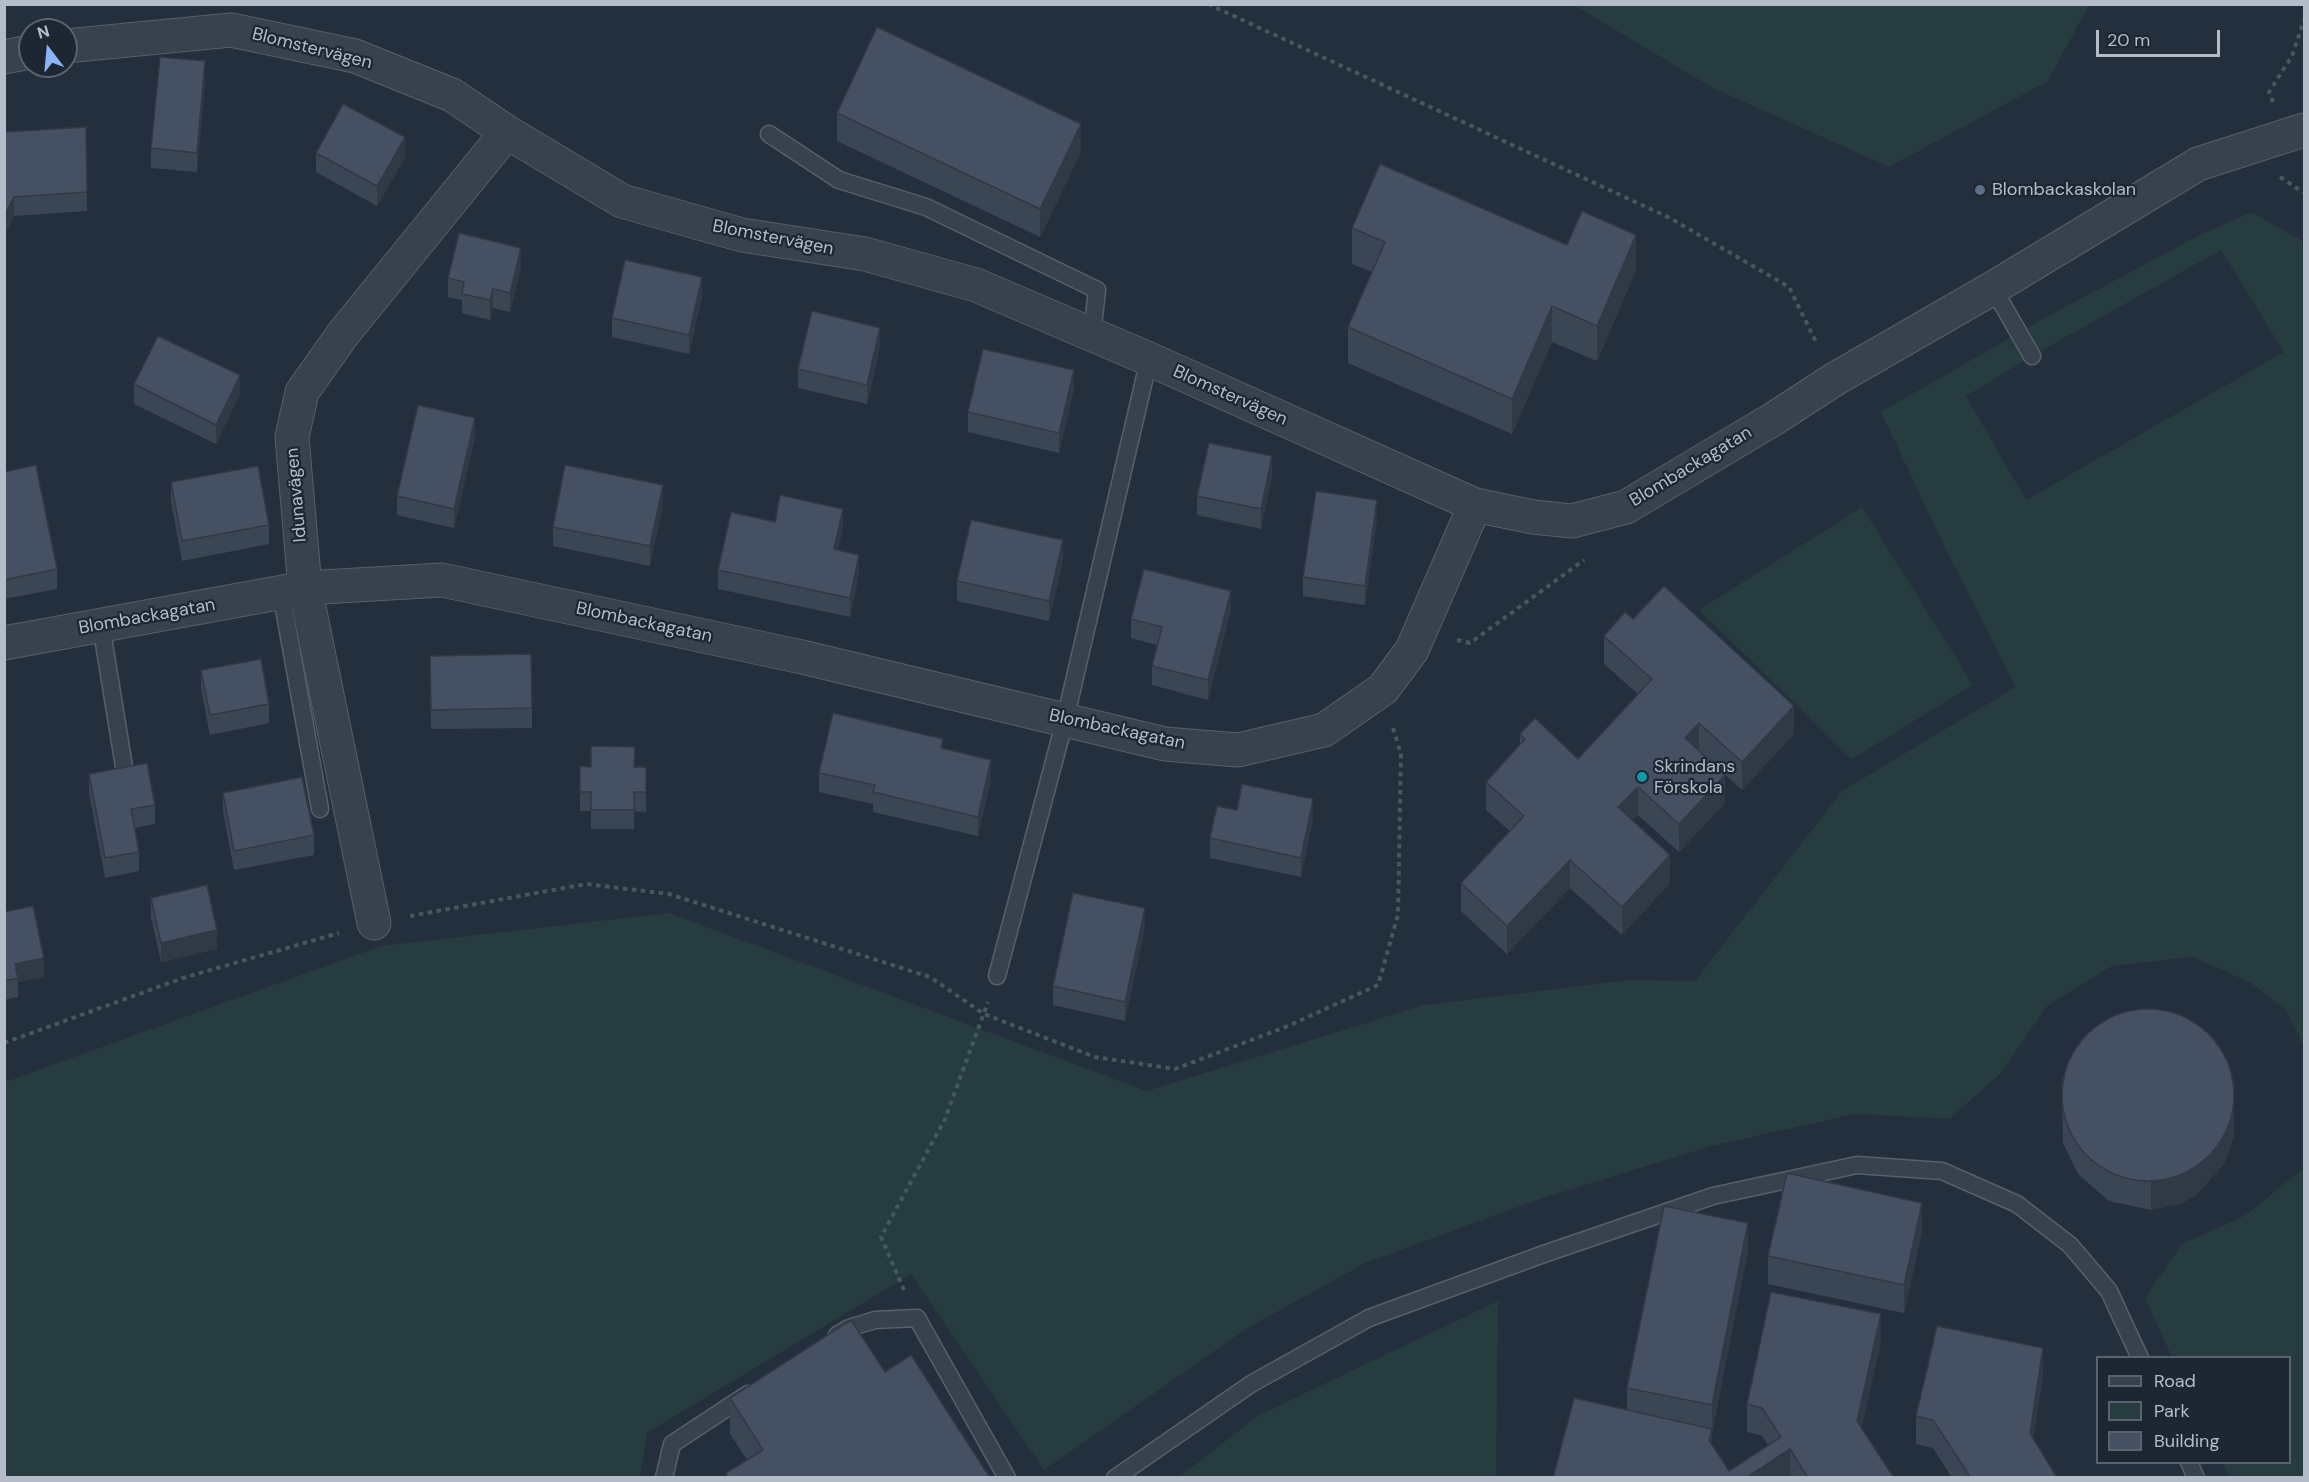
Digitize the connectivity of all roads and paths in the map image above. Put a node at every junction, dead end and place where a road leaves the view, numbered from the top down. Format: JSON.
{"nodes":[{"id":1,"x":1208,"y":4,"type":"edge"},
{"id":2,"x":78,"y":45,"type":"edge"},
{"id":3,"x":2304,"y":130,"type":"edge"},
{"id":4,"x":507,"y":132,"type":"junction"},
{"id":5,"x":769,"y":134,"type":"dead end"},
{"id":6,"x":1993,"y":288,"type":"junction"},
{"id":7,"x":1092,"y":334,"type":"junction"},
{"id":8,"x":2032,"y":356,"type":"dead end"},
{"id":9,"x":1149,"y":359,"type":"junction"},
{"id":10,"x":1843,"y":374,"type":"junction"},
{"id":11,"x":1475,"y":505,"type":"junction"},
{"id":12,"x":293,"y":590,"type":"junction"},
{"id":13,"x":101,"y":625,"type":"junction"},
{"id":14,"x":4,"y":643,"type":"edge"},
{"id":15,"x":1383,"y":689,"type":"junction"},
{"id":16,"x":1065,"y":720,"type":"junction"},
{"id":17,"x":125,"y":773,"type":"edge"},
{"id":18,"x":320,"y":809,"type":"dead end"},
{"id":19,"x":374,"y":923,"type":"junction"},
{"id":20,"x":997,"y":976,"type":"joint"},
{"id":21,"x":984,"y":1014,"type":"junction"},
{"id":22,"x":4,"y":1043,"type":"edge"},
{"id":23,"x":917,"y":1318,"type":"junction"},
{"id":24,"x":820,"y":1347,"type":"edge"},
{"id":25,"x":2139,"y":1356,"type":"edge"},
{"id":26,"x":760,"y":1386,"type":"edge"},
{"id":27,"x":2190,"y":1464,"type":"edge"},
{"id":28,"x":664,"y":1478,"type":"edge"},
{"id":29,"x":1007,"y":1478,"type":"edge"},
{"id":30,"x":1115,"y":1478,"type":"edge"},
{"id":31,"x":2196,"y":1478,"type":"edge"}],
"edges":[{"from":1,"to":10,"type":"path"},
{"from":2,"to":4,"type":"street","name":"Blomstervägen"},
{"from":3,"to":6,"type":"street","name":"Blombackagatan"},
{"from":4,"to":7,"type":"street","name":"Blomstervägen"},
{"from":4,"to":12,"type":"street","name":"Idunavägen"},
{"from":5,"to":7,"type":"lane"},
{"from":6,"to":8,"type":"lane"},
{"from":6,"to":10,"type":"street","name":"Blombackagatan"},
{"from":7,"to":9,"type":"street","name":"Blomstervägen"},
{"from":9,"to":11,"type":"street","name":"Blomstervägen"},
{"from":9,"to":16,"type":"lane"},
{"from":10,"to":11,"type":"street","name":"Blombackagatan"},
{"from":11,"to":15,"type":"street","name":"Blombackagatan"},
{"from":12,"to":13,"type":"street","name":"Blombackagatan"},
{"from":12,"to":16,"type":"street","name":"Blombackagatan"},
{"from":12,"to":18,"type":"lane"},
{"from":12,"to":19,"type":"street","name":"Idunavägen"},
{"from":13,"to":14,"type":"street","name":"Blombackagatan"},
{"from":13,"to":17,"type":"lane"},
{"from":15,"to":16,"type":"street","name":"Blombackagatan"},
{"from":15,"to":21,"type":"path"},
{"from":16,"to":20,"type":"lane"},
{"from":19,"to":21,"type":"path"},
{"from":19,"to":22,"type":"path"},
{"from":20,"to":21,"type":"path"},
{"from":21,"to":23,"type":"path"},
{"from":23,"to":24,"type":"lane"},
{"from":23,"to":29,"type":"lane"},
{"from":25,"to":30,"type":"lane"},
{"from":26,"to":28,"type":"lane"},
{"from":27,"to":31,"type":"lane"}]}
